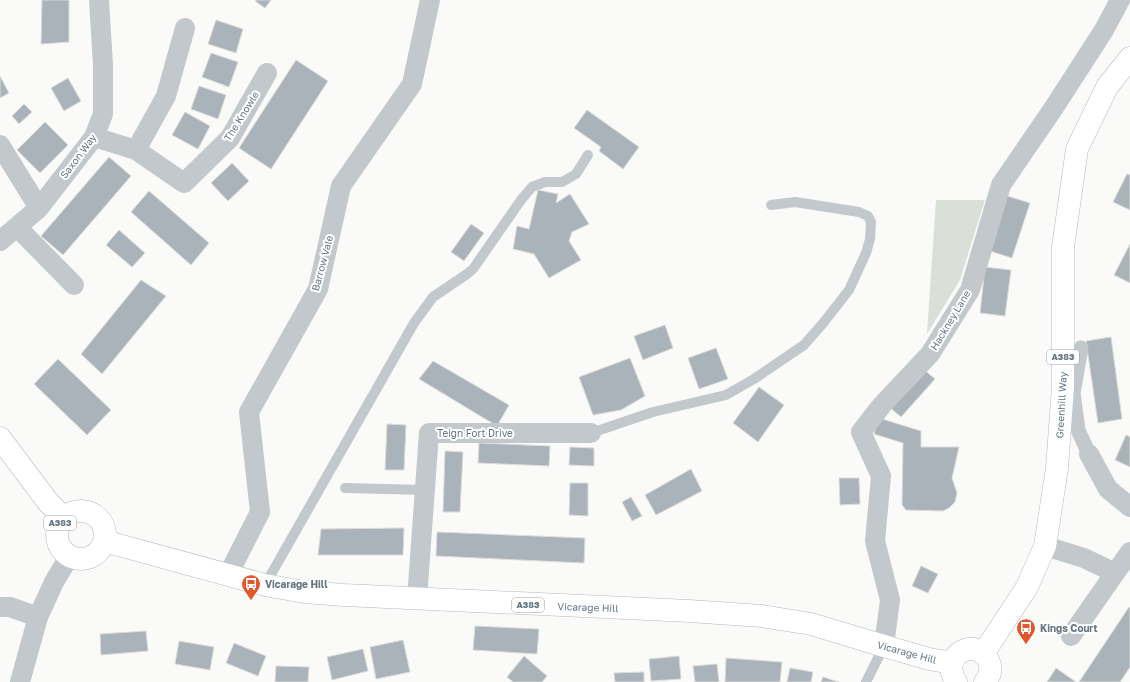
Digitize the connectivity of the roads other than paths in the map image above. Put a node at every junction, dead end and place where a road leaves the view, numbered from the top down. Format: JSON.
{"nodes":[{"id":1,"x":98,"y":0,"type":"edge"},
{"id":2,"x":430,"y":0,"type":"edge"},
{"id":3,"x":1120,"y":0,"type":"edge"},
{"id":4,"x":185,"y":28,"type":"dead end"},
{"id":5,"x":1130,"y":58,"type":"edge"},
{"id":6,"x":267,"y":73,"type":"dead end"},
{"id":7,"x":94,"y":137,"type":"junction"},
{"id":8,"x":0,"y":145,"type":"edge"},
{"id":9,"x":136,"y":150,"type":"junction"},
{"id":10,"x":588,"y":155,"type":"dead end"},
{"id":11,"x":771,"y":205,"type":"dead end"},
{"id":12,"x":39,"y":208,"type":"junction"},
{"id":13,"x":17,"y":227,"type":"junction"},
{"id":14,"x":0,"y":241,"type":"edge"},
{"id":15,"x":74,"y":285,"type":"dead end"},
{"id":16,"x":1081,"y":348,"type":"dead end"},
{"id":17,"x":591,"y":432,"type":"joint"},
{"id":18,"x":0,"y":438,"type":"edge"},
{"id":19,"x":1089,"y":454,"type":"joint"},
{"id":20,"x":345,"y":488,"type":"dead end"},
{"id":21,"x":425,"y":490,"type":"junction"},
{"id":22,"x":1130,"y":507,"type":"edge"},
{"id":23,"x":64,"y":518,"type":"junction"},
{"id":24,"x":104,"y":541,"type":"junction"},
{"id":25,"x":1045,"y":546,"type":"junction"},
{"id":26,"x":1130,"y":552,"type":"edge"},
{"id":27,"x":69,"y":557,"type":"junction"},
{"id":28,"x":1115,"y":573,"type":"junction"},
{"id":29,"x":228,"y":575,"type":"junction"},
{"id":30,"x":265,"y":585,"type":"junction"},
{"id":31,"x":417,"y":599,"type":"junction"},
{"id":32,"x":0,"y":607,"type":"edge"},
{"id":33,"x":38,"y":617,"type":"junction"},
{"id":34,"x":1071,"y":636,"type":"dead end"},
{"id":35,"x":884,"y":646,"type":"junction"},
{"id":36,"x":984,"y":654,"type":"junction"},
{"id":37,"x":954,"y":673,"type":"edge"},
{"id":38,"x":20,"y":682,"type":"edge"},
{"id":39,"x":866,"y":682,"type":"edge"},
{"id":40,"x":985,"y":682,"type":"edge"}],
"edges":[{"from":1,"to":7,"type":"street","name":"Saxon Way"},
{"from":2,"to":29,"type":"street","name":"Barrow Vale"},
{"from":3,"to":35,"type":"street","name":"Hackney Lane"},
{"from":4,"to":9,"type":"street"},
{"from":5,"to":25,"type":"main road","name":"Greenhill Way","number":"A383"},
{"from":6,"to":9,"type":"street","name":"The Knowle"},
{"from":7,"to":9,"type":"street","name":"The Knowle"},
{"from":7,"to":12,"type":"street","name":"Saxon Way"},
{"from":8,"to":12,"type":"street"},
{"from":10,"to":30,"type":"lane"},
{"from":11,"to":17,"type":"lane"},
{"from":12,"to":13,"type":"street","name":"Saxon Way"},
{"from":13,"to":14,"type":"street","name":"Saxon Way"},
{"from":13,"to":15,"type":"street"},
{"from":16,"to":19,"type":"street"},
{"from":17,"to":21,"type":"street","name":"Teign Fort Drive"},
{"from":18,"to":23,"type":"main road","number":"A383"},
{"from":19,"to":22,"type":"street"},
{"from":20,"to":21,"type":"lane"},
{"from":21,"to":31,"type":"street","name":"Teign Fort Drive"},
{"from":23,"to":24,"type":"main road","number":"A383"},
{"from":23,"to":27,"type":"main road","number":"A383"},
{"from":24,"to":27,"type":"main road"},
{"from":24,"to":29,"type":"main road","name":"Vicarage Hill","number":"A383"},
{"from":25,"to":28,"type":"street"},
{"from":25,"to":36,"type":"main road","name":"Greenhill Way","number":"A383"},
{"from":26,"to":28,"type":"street"},
{"from":27,"to":33,"type":"street"},
{"from":28,"to":34,"type":"street"},
{"from":29,"to":30,"type":"main road","name":"Vicarage Hill","number":"A383"},
{"from":30,"to":31,"type":"main road","name":"Vicarage Hill","number":"A383"},
{"from":31,"to":35,"type":"main road","name":"Vicarage Hill","number":"A383"},
{"from":32,"to":33,"type":"street"},
{"from":33,"to":38,"type":"street"},
{"from":35,"to":37,"type":"main road","name":"Vicarage Hill","number":"A383"},
{"from":35,"to":39,"type":"lane"},
{"from":36,"to":37,"type":"main road","name":"Vicarage Hill","number":"A383"},
{"from":36,"to":40,"type":"main road"}]}
